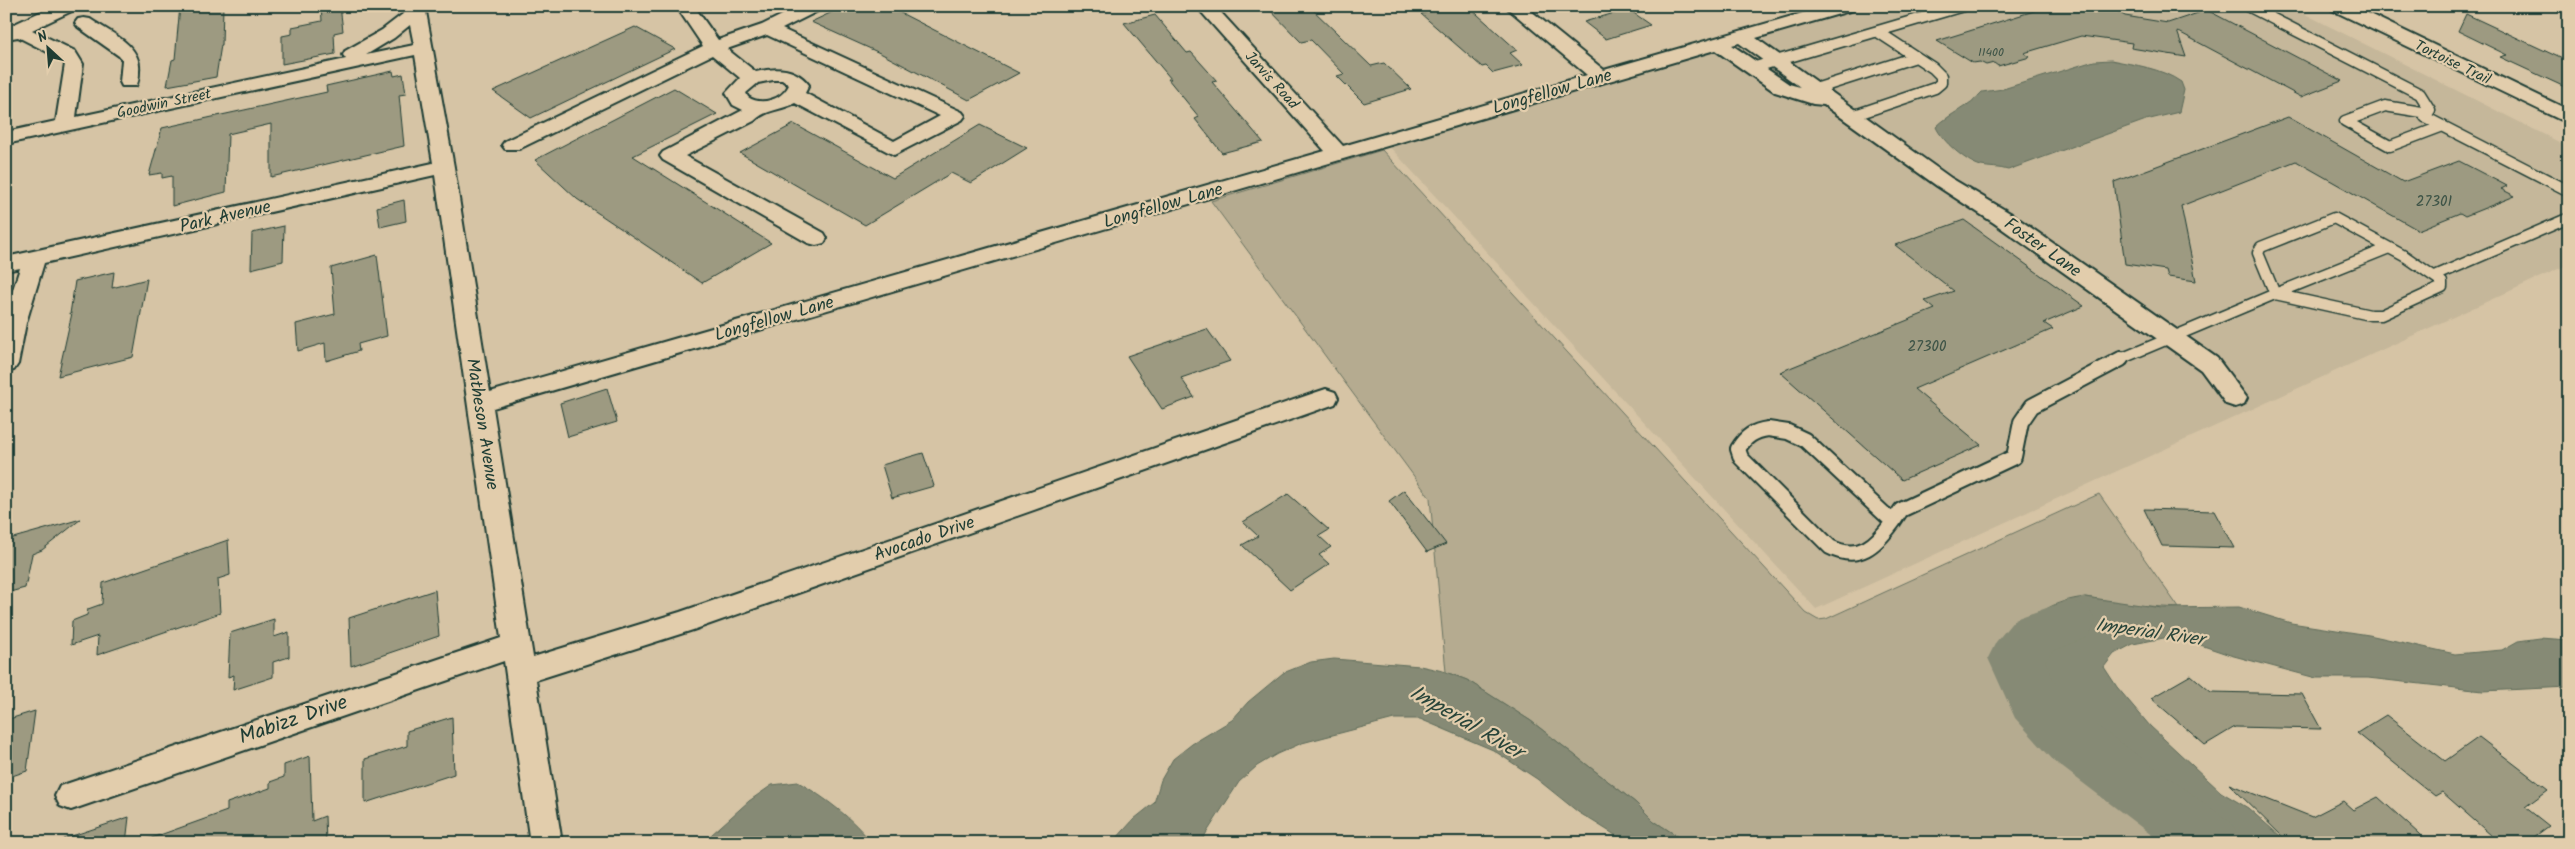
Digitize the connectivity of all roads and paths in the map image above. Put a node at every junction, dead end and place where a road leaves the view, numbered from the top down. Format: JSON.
{"nodes":[{"id":1,"x":68,"y":6,"type":"edge"},
{"id":2,"x":685,"y":6,"type":"edge"},
{"id":3,"x":814,"y":6,"type":"edge"},
{"id":4,"x":1205,"y":6,"type":"edge"},
{"id":5,"x":1514,"y":6,"type":"edge"},
{"id":6,"x":1847,"y":6,"type":"edge"},
{"id":7,"x":1964,"y":6,"type":"edge"},
{"id":8,"x":2248,"y":6,"type":"edge"},
{"id":9,"x":2338,"y":6,"type":"edge"},
{"id":10,"x":417,"y":9,"type":"edge"},
{"id":11,"x":1814,"y":10,"type":"edge"},
{"id":12,"x":84,"y":23,"type":"dead end"},
{"id":13,"x":768,"y":29,"type":"junction"},
{"id":14,"x":12,"y":32,"type":"edge"},
{"id":15,"x":1878,"y":32,"type":"junction"},
{"id":16,"x":1742,"y":37,"type":"junction"},
{"id":17,"x":111,"y":40,"type":"junction"},
{"id":18,"x":1718,"y":43,"type":"junction"},
{"id":19,"x":423,"y":48,"type":"junction"},
{"id":20,"x":713,"y":48,"type":"junction"},
{"id":21,"x":69,"y":57,"type":"junction"},
{"id":22,"x":1916,"y":57,"type":"junction"},
{"id":23,"x":1776,"y":61,"type":"junction"},
{"id":24,"x":1752,"y":68,"type":"junction"},
{"id":25,"x":322,"y":69,"type":"junction"},
{"id":26,"x":1601,"y":77,"type":"junction"},
{"id":27,"x":752,"y":78,"type":"junction"},
{"id":28,"x":129,"y":82,"type":"dead end"},
{"id":29,"x":1807,"y":92,"type":"junction"},
{"id":30,"x":794,"y":96,"type":"junction"},
{"id":31,"x":757,"y":107,"type":"junction"},
{"id":32,"x":1847,"y":112,"type":"junction"},
{"id":33,"x":2428,"y":113,"type":"junction"},
{"id":34,"x":2569,"y":118,"type":"edge"},
{"id":35,"x":65,"y":125,"type":"junction"},
{"id":36,"x":2443,"y":126,"type":"junction"},
{"id":37,"x":6,"y":138,"type":"edge"},
{"id":38,"x":512,"y":145,"type":"dead end"},
{"id":39,"x":1339,"y":154,"type":"junction"},
{"id":40,"x":444,"y":167,"type":"junction"},
{"id":41,"x":2569,"y":192,"type":"edge"},
{"id":42,"x":2569,"y":218,"type":"edge"},
{"id":43,"x":816,"y":238,"type":"dead end"},
{"id":44,"x":2389,"y":248,"type":"junction"},
{"id":45,"x":34,"y":258,"type":"junction"},
{"id":46,"x":6,"y":264,"type":"edge"},
{"id":47,"x":2435,"y":276,"type":"junction"},
{"id":48,"x":2275,"y":294,"type":"junction"},
{"id":49,"x":10,"y":324,"type":"edge"},
{"id":50,"x":2173,"y":338,"type":"junction"},
{"id":51,"x":6,"y":364,"type":"edge"},
{"id":52,"x":1326,"y":398,"type":"dead end"},
{"id":53,"x":2235,"y":398,"type":"dead end"},
{"id":54,"x":480,"y":403,"type":"junction"},
{"id":55,"x":1893,"y":522,"type":"junction"},
{"id":56,"x":516,"y":644,"type":"junction"},
{"id":57,"x":520,"y":674,"type":"junction"},
{"id":58,"x":71,"y":796,"type":"dead end"},
{"id":59,"x":546,"y":843,"type":"edge"}],
"edges":[{"from":1,"to":14,"type":"street"},
{"from":2,"to":20,"type":"street"},
{"from":3,"to":13,"type":"street"},
{"from":4,"to":39,"type":"street","name":"Jarvis Road"},
{"from":5,"to":26,"type":"street"},
{"from":6,"to":11,"type":"street","name":"Longfellow Lane"},
{"from":7,"to":15,"type":"lane"},
{"from":8,"to":33,"type":"lane"},
{"from":9,"to":34,"type":"street","name":"Tortoise Trail"},
{"from":10,"to":19,"type":"street","name":"Matheson Avenue"},
{"from":10,"to":25,"type":"street","name":"Goodwin Street"},
{"from":11,"to":16,"type":"street","name":"Longfellow Lane"},
{"from":12,"to":17,"type":"street"},
{"from":13,"to":20,"type":"street"},
{"from":13,"to":30,"type":"street"},
{"from":14,"to":21,"type":"street"},
{"from":15,"to":22,"type":"lane"},
{"from":15,"to":23,"type":"lane"},
{"from":16,"to":18,"type":"street","name":"Longfellow Lane"},
{"from":16,"to":23,"type":"street","name":"Foster Lane"},
{"from":17,"to":21,"type":"street"},
{"from":17,"to":28,"type":"street"},
{"from":18,"to":24,"type":"street","name":"Foster Lane"},
{"from":18,"to":26,"type":"street","name":"Longfellow Lane"},
{"from":19,"to":25,"type":"street","name":"Goodwin Street"},
{"from":19,"to":40,"type":"street","name":"Matheson Avenue"},
{"from":20,"to":27,"type":"street"},
{"from":20,"to":38,"type":"street"},
{"from":21,"to":35,"type":"street"},
{"from":22,"to":29,"type":"lane"},
{"from":22,"to":32,"type":"lane"},
{"from":23,"to":24,"type":"lane"},
{"from":23,"to":29,"type":"street","name":"Foster Lane"},
{"from":24,"to":29,"type":"street","name":"Foster Lane"},
{"from":25,"to":35,"type":"street","name":"Goodwin Street"},
{"from":26,"to":39,"type":"street","name":"Longfellow Lane"},
{"from":27,"to":30,"type":"street"},
{"from":27,"to":31,"type":"street"},
{"from":29,"to":32,"type":"street","name":"Foster Lane"},
{"from":30,"to":31,"type":"street"},
{"from":31,"to":43,"type":"street"},
{"from":32,"to":50,"type":"street","name":"Foster Lane"},
{"from":33,"to":36,"type":"lane"},
{"from":33,"to":36,"type":"lane"},
{"from":35,"to":37,"type":"street","name":"Goodwin Street"},
{"from":36,"to":41,"type":"lane"},
{"from":39,"to":54,"type":"street","name":"Longfellow Lane"},
{"from":40,"to":45,"type":"street","name":"Park Avenue"},
{"from":40,"to":54,"type":"street","name":"Matheson Avenue"},
{"from":42,"to":47,"type":"lane"},
{"from":44,"to":47,"type":"lane"},
{"from":44,"to":48,"type":"lane"},
{"from":44,"to":48,"type":"lane"},
{"from":45,"to":46,"type":"street","name":"Park Avenue"},
{"from":45,"to":49,"type":"street"},
{"from":47,"to":48,"type":"lane"},
{"from":48,"to":50,"type":"lane"},
{"from":49,"to":51,"type":"street"},
{"from":50,"to":53,"type":"street","name":"Foster Lane"},
{"from":50,"to":55,"type":"lane"},
{"from":52,"to":57,"type":"street","name":"Avocado Drive"},
{"from":54,"to":56,"type":"street","name":"Matheson Avenue"},
{"from":55,"to":55,"type":"lane"},
{"from":56,"to":57,"type":"street","name":"Matheson Avenue"},
{"from":56,"to":58,"type":"street","name":"Mabizz Drive"},
{"from":57,"to":59,"type":"street","name":"Matheson Avenue"}]}
